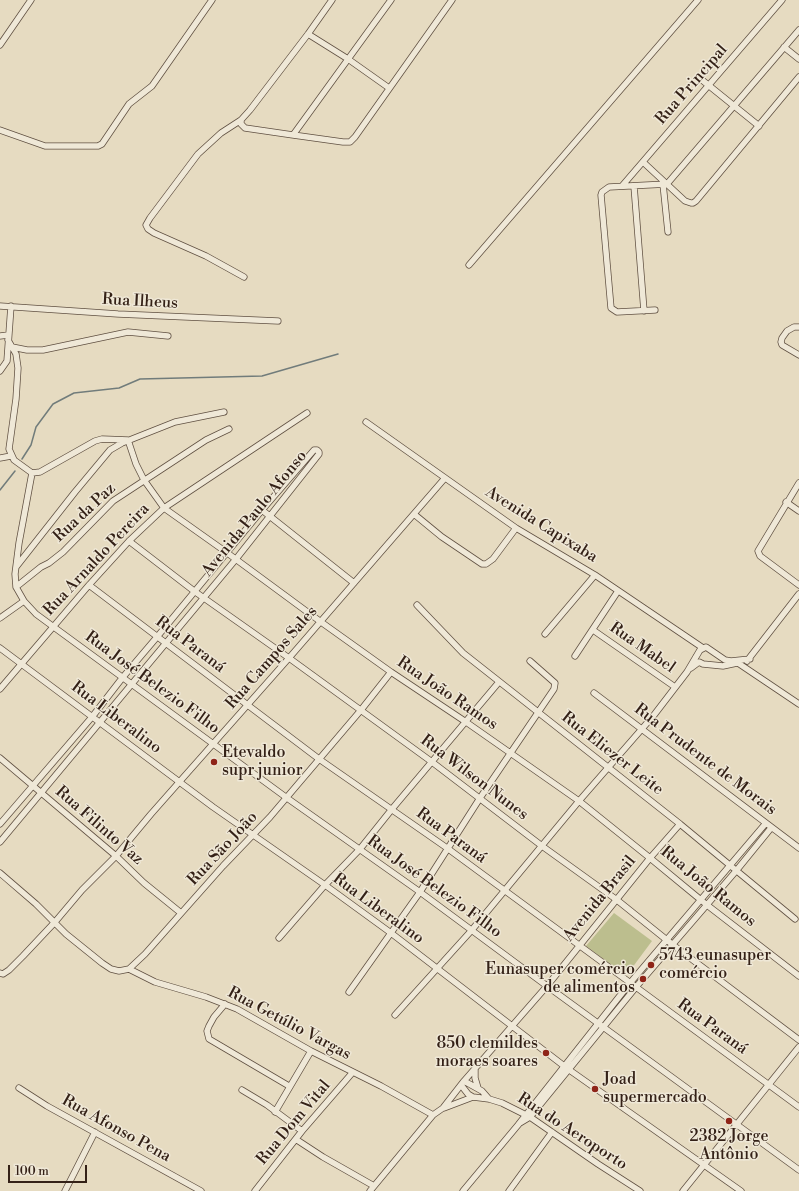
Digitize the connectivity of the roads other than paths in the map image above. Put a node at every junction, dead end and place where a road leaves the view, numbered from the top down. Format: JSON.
{"nodes":[{"id":1,"x":31,"y":0,"type":"edge"},
{"id":2,"x":212,"y":0,"type":"edge"},
{"id":3,"x":332,"y":0,"type":"edge"},
{"id":4,"x":390,"y":0,"type":"edge"},
{"id":5,"x":452,"y":0,"type":"edge"},
{"id":6,"x":698,"y":0,"type":"edge"},
{"id":7,"x":782,"y":0,"type":"edge"},
{"id":8,"x":799,"y":30,"type":"edge"},
{"id":9,"x":308,"y":34,"type":"junction"},
{"id":10,"x":0,"y":44,"type":"edge"},
{"id":11,"x":784,"y":48,"type":"junction"},
{"id":12,"x":348,"y":59,"type":"junction"},
{"id":13,"x":799,"y":60,"type":"edge"},
{"id":14,"x":799,"y":77,"type":"edge"},
{"id":15,"x":702,"y":80,"type":"dead end"},
{"id":16,"x":709,"y":86,"type":"junction"},
{"id":17,"x":390,"y":88,"type":"junction"},
{"id":18,"x":734,"y":106,"type":"junction"},
{"id":19,"x":241,"y":120,"type":"junction"},
{"id":20,"x":759,"y":126,"type":"junction"},
{"id":21,"x":0,"y":130,"type":"edge"},
{"id":22,"x":293,"y":134,"type":"junction"},
{"id":23,"x":643,"y":162,"type":"junction"},
{"id":24,"x":665,"y":184,"type":"junction"},
{"id":25,"x":622,"y":186,"type":"junction"},
{"id":26,"x":634,"y":186,"type":"junction"},
{"id":27,"x":668,"y":232,"type":"dead end"},
{"id":28,"x":469,"y":265,"type":"dead end"},
{"id":29,"x":244,"y":277,"type":"dead end"},
{"id":30,"x":0,"y":306,"type":"edge"},
{"id":31,"x":11,"y":306,"type":"junction"},
{"id":32,"x":655,"y":310,"type":"dead end"},
{"id":33,"x":644,"y":311,"type":"junction"},
{"id":34,"x":278,"y":321,"type":"dead end"},
{"id":35,"x":799,"y":326,"type":"edge"},
{"id":36,"x":0,"y":336,"type":"edge"},
{"id":37,"x":168,"y":336,"type":"dead end"},
{"id":38,"x":8,"y":338,"type":"junction"},
{"id":39,"x":12,"y":348,"type":"junction"},
{"id":40,"x":799,"y":355,"type":"edge"},
{"id":41,"x":0,"y":371,"type":"edge"},
{"id":42,"x":224,"y":412,"type":"dead end"},
{"id":43,"x":307,"y":413,"type":"dead end"},
{"id":44,"x":366,"y":422,"type":"dead end"},
{"id":45,"x":229,"y":429,"type":"dead end"},
{"id":46,"x":128,"y":440,"type":"junction"},
{"id":47,"x":11,"y":456,"type":"junction"},
{"id":48,"x":0,"y":458,"type":"edge"},
{"id":49,"x":32,"y":473,"type":"junction"},
{"id":50,"x":445,"y":478,"type":"junction"},
{"id":51,"x":144,"y":480,"type":"junction"},
{"id":52,"x":799,"y":483,"type":"edge"},
{"id":53,"x":786,"y":502,"type":"junction"},
{"id":54,"x":164,"y":508,"type":"junction"},
{"id":55,"x":262,"y":510,"type":"junction"},
{"id":56,"x":799,"y":511,"type":"edge"},
{"id":57,"x":414,"y":514,"type":"junction"},
{"id":58,"x":270,"y":515,"type":"junction"},
{"id":59,"x":516,"y":528,"type":"junction"},
{"id":60,"x":129,"y":541,"type":"junction"},
{"id":61,"x":226,"y":552,"type":"junction"},
{"id":62,"x":236,"y":559,"type":"junction"},
{"id":63,"x":16,"y":567,"type":"junction"},
{"id":64,"x":595,"y":575,"type":"junction"},
{"id":65,"x":354,"y":583,"type":"junction"},
{"id":66,"x":89,"y":585,"type":"junction"},
{"id":67,"x":799,"y":585,"type":"edge"},
{"id":68,"x":16,"y":587,"type":"junction"},
{"id":69,"x":194,"y":591,"type":"junction"},
{"id":70,"x":618,"y":591,"type":"junction"},
{"id":71,"x":799,"y":594,"type":"edge"},
{"id":72,"x":204,"y":597,"type":"junction"},
{"id":73,"x":24,"y":601,"type":"junction"},
{"id":74,"x":417,"y":606,"type":"dead end"},
{"id":75,"x":0,"y":618,"type":"edge"},
{"id":76,"x":321,"y":622,"type":"junction"},
{"id":77,"x":53,"y":626,"type":"junction"},
{"id":78,"x":593,"y":630,"type":"junction"},
{"id":79,"x":545,"y":634,"type":"dead end"},
{"id":80,"x":157,"y":637,"type":"junction"},
{"id":81,"x":165,"y":643,"type":"junction"},
{"id":82,"x":0,"y":648,"type":"edge"},
{"id":83,"x":706,"y":648,"type":"junction"},
{"id":84,"x":575,"y":656,"type":"dead end"},
{"id":85,"x":290,"y":658,"type":"junction"},
{"id":86,"x":750,"y":659,"type":"junction"},
{"id":87,"x":530,"y":661,"type":"dead end"},
{"id":88,"x":21,"y":663,"type":"junction"},
{"id":89,"x":738,"y":663,"type":"junction"},
{"id":90,"x":392,"y":672,"type":"junction"},
{"id":91,"x":686,"y":672,"type":"junction"},
{"id":92,"x":123,"y":677,"type":"junction"},
{"id":93,"x":499,"y":682,"type":"junction"},
{"id":94,"x":132,"y":684,"type":"junction"},
{"id":95,"x":675,"y":687,"type":"junction"},
{"id":96,"x":0,"y":689,"type":"edge"},
{"id":97,"x":594,"y":693,"type":"dead end"},
{"id":98,"x":799,"y":695,"type":"edge"},
{"id":99,"x":797,"y":703,"type":"edge"},
{"id":100,"x":248,"y":705,"type":"junction"},
{"id":101,"x":361,"y":710,"type":"junction"},
{"id":102,"x":537,"y":712,"type":"junction"},
{"id":103,"x":92,"y":717,"type":"junction"},
{"id":104,"x":100,"y":722,"type":"junction"},
{"id":105,"x":466,"y":722,"type":"junction"},
{"id":106,"x":642,"y":729,"type":"junction"},
{"id":107,"x":214,"y":744,"type":"junction"},
{"id":108,"x":510,"y":753,"type":"junction"},
{"id":109,"x":0,"y":758,"type":"edge"},
{"id":110,"x":319,"y":759,"type":"junction"},
{"id":111,"x":432,"y":762,"type":"junction"},
{"id":112,"x":609,"y":768,"type":"junction"},
{"id":113,"x":179,"y":782,"type":"junction"},
{"id":114,"x":32,"y":786,"type":"junction"},
{"id":115,"x":41,"y":793,"type":"junction"},
{"id":116,"x":287,"y":798,"type":"junction"},
{"id":117,"x":480,"y":798,"type":"junction"},
{"id":118,"x":579,"y":801,"type":"junction"},
{"id":119,"x":392,"y":808,"type":"junction"},
{"id":120,"x":766,"y":823,"type":"junction"},
{"id":121,"x":0,"y":824,"type":"edge"},
{"id":122,"x":680,"y":824,"type":"junction"},
{"id":123,"x":771,"y":828,"type":"junction"},
{"id":124,"x":252,"y":836,"type":"junction"},
{"id":125,"x":0,"y":842,"type":"edge"},
{"id":126,"x":542,"y":846,"type":"junction"},
{"id":127,"x":448,"y":848,"type":"junction"},
{"id":128,"x":799,"y":848,"type":"edge"},
{"id":129,"x":360,"y":849,"type":"junction"},
{"id":130,"x":116,"y":856,"type":"junction"},
{"id":131,"x":650,"y":858,"type":"junction"},
{"id":132,"x":730,"y":867,"type":"junction"},
{"id":133,"x":736,"y":872,"type":"junction"},
{"id":134,"x":0,"y":873,"type":"edge"},
{"id":135,"x":325,"y":885,"type":"junction"},
{"id":136,"x":504,"y":890,"type":"junction"},
{"id":137,"x":420,"y":892,"type":"junction"},
{"id":138,"x":617,"y":900,"type":"junction"},
{"id":139,"x":701,"y":900,"type":"junction"},
{"id":140,"x":707,"y":905,"type":"junction"},
{"id":141,"x":181,"y":914,"type":"junction"},
{"id":142,"x":795,"y":919,"type":"dead end"},
{"id":143,"x":55,"y":922,"type":"junction"},
{"id":144,"x":471,"y":931,"type":"junction"},
{"id":145,"x":391,"y":933,"type":"junction"},
{"id":146,"x":279,"y":938,"type":"dead end"},
{"id":147,"x":666,"y":940,"type":"junction"},
{"id":148,"x":673,"y":945,"type":"junction"},
{"id":149,"x":580,"y":946,"type":"junction"},
{"id":150,"x":437,"y":968,"type":"junction"},
{"id":151,"x":128,"y":969,"type":"junction"},
{"id":152,"x":0,"y":974,"type":"edge"},
{"id":153,"x":799,"y":976,"type":"edge"},
{"id":154,"x":630,"y":983,"type":"junction"},
{"id":155,"x":547,"y":986,"type":"junction"},
{"id":156,"x":636,"y":987,"type":"junction"},
{"id":157,"x":349,"y":992,"type":"dead end"},
{"id":158,"x":225,"y":1004,"type":"junction"},
{"id":159,"x":395,"y":1015,"type":"dead end"},
{"id":160,"x":598,"y":1023,"type":"junction"},
{"id":161,"x":512,"y":1027,"type":"junction"},
{"id":162,"x":603,"y":1027,"type":"junction"},
{"id":163,"x":799,"y":1040,"type":"edge"},
{"id":164,"x":799,"y":1046,"type":"edge"},
{"id":165,"x":311,"y":1051,"type":"junction"},
{"id":166,"x":566,"y":1067,"type":"junction"},
{"id":167,"x":475,"y":1070,"type":"junction"},
{"id":168,"x":353,"y":1072,"type":"junction"},
{"id":169,"x":462,"y":1083,"type":"junction"},
{"id":170,"x":769,"y":1085,"type":"junction"},
{"id":171,"x":289,"y":1086,"type":"junction"},
{"id":172,"x":19,"y":1088,"type":"dead end"},
{"id":173,"x":478,"y":1088,"type":"junction"},
{"id":174,"x":242,"y":1090,"type":"dead end"},
{"id":175,"x":473,"y":1097,"type":"junction"},
{"id":176,"x":489,"y":1099,"type":"junction"},
{"id":177,"x":799,"y":1106,"type":"edge"},
{"id":178,"x":444,"y":1108,"type":"junction"},
{"id":179,"x":275,"y":1112,"type":"junction"},
{"id":180,"x":433,"y":1115,"type":"junction"},
{"id":181,"x":528,"y":1116,"type":"junction"},
{"id":182,"x":736,"y":1124,"type":"junction"},
{"id":183,"x":302,"y":1131,"type":"junction"},
{"id":184,"x":96,"y":1132,"type":"junction"},
{"id":185,"x":552,"y":1132,"type":"junction"},
{"id":186,"x":297,"y":1140,"type":"junction"},
{"id":187,"x":704,"y":1166,"type":"junction"},
{"id":188,"x":799,"y":1170,"type":"edge"},
{"id":189,"x":372,"y":1189,"type":"edge"},
{"id":190,"x":65,"y":1191,"type":"edge"},
{"id":191,"x":201,"y":1191,"type":"edge"},
{"id":192,"x":255,"y":1191,"type":"edge"},
{"id":193,"x":463,"y":1191,"type":"edge"},
{"id":194,"x":509,"y":1191,"type":"edge"},
{"id":195,"x":640,"y":1191,"type":"edge"},
{"id":196,"x":683,"y":1191,"type":"edge"},
{"id":197,"x":740,"y":1191,"type":"edge"}],
"edges":[{"from":1,"to":10,"type":"street"},
{"from":2,"to":21,"type":"street"},
{"from":3,"to":9,"type":"street"},
{"from":4,"to":12,"type":"street"},
{"from":5,"to":17,"type":"street"},
{"from":6,"to":28,"type":"street"},
{"from":7,"to":16,"type":"street","name":"Rua Principal"},
{"from":8,"to":11,"type":"street"},
{"from":9,"to":12,"type":"street"},
{"from":9,"to":19,"type":"street"},
{"from":11,"to":13,"type":"street"},
{"from":11,"to":18,"type":"street"},
{"from":12,"to":17,"type":"street"},
{"from":12,"to":22,"type":"street"},
{"from":14,"to":20,"type":"street"},
{"from":15,"to":16,"type":"street"},
{"from":16,"to":18,"type":"street"},
{"from":16,"to":23,"type":"street","name":"Rua Principal"},
{"from":17,"to":22,"type":"street"},
{"from":18,"to":20,"type":"street"},
{"from":18,"to":24,"type":"street"},
{"from":19,"to":22,"type":"street"},
{"from":19,"to":29,"type":"street"},
{"from":20,"to":24,"type":"street"},
{"from":23,"to":24,"type":"street"},
{"from":23,"to":25,"type":"street","name":"Rua Principal"},
{"from":24,"to":26,"type":"street"},
{"from":24,"to":27,"type":"street"},
{"from":25,"to":26,"type":"street"},
{"from":25,"to":33,"type":"street"},
{"from":26,"to":33,"type":"street"},
{"from":30,"to":31,"type":"street","name":"Rua Ilheus"},
{"from":31,"to":34,"type":"street","name":"Rua Ilheus"},
{"from":31,"to":38,"type":"street"},
{"from":32,"to":33,"type":"street"},
{"from":35,"to":40,"type":"street"},
{"from":36,"to":38,"type":"street"},
{"from":37,"to":39,"type":"street"},
{"from":38,"to":39,"type":"street"},
{"from":38,"to":41,"type":"street"},
{"from":39,"to":47,"type":"street"},
{"from":42,"to":46,"type":"street"},
{"from":43,"to":54,"type":"street","name":"Rua Arnaldo Pereira"},
{"from":44,"to":50,"type":"street","name":"Avenida Capixaba"},
{"from":45,"to":51,"type":"street","name":"Rua da Paz"},
{"from":46,"to":49,"type":"street"},
{"from":46,"to":51,"type":"street","name":"Rua João Ramos"},
{"from":46,"to":63,"type":"street"},
{"from":47,"to":48,"type":"street"},
{"from":47,"to":49,"type":"street"},
{"from":49,"to":63,"type":"street"},
{"from":50,"to":57,"type":"street","name":"Rua Campos Sales"},
{"from":50,"to":59,"type":"street","name":"Avenida Capixaba"},
{"from":51,"to":54,"type":"street","name":"Rua João Ramos"},
{"from":51,"to":68,"type":"street","name":"Rua da Paz"},
{"from":52,"to":53,"type":"street"},
{"from":53,"to":56,"type":"street"},
{"from":53,"to":67,"type":"street"},
{"from":54,"to":60,"type":"street","name":"Rua Arnaldo Pereira"},
{"from":54,"to":61,"type":"street","name":"Rua João Ramos"},
{"from":55,"to":58,"type":"street"},
{"from":55,"to":58,"type":"street","name":"Avenida Paulo Afonso"},
{"from":55,"to":61,"type":"street","name":"Avenida Paulo Afonso"},
{"from":57,"to":59,"type":"street"},
{"from":57,"to":65,"type":"street","name":"Rua Campos Sales"},
{"from":58,"to":62,"type":"street","name":"Avenida Paulo Afonso"},
{"from":58,"to":65,"type":"street"},
{"from":59,"to":64,"type":"street","name":"Avenida Capixaba"},
{"from":60,"to":66,"type":"street","name":"Rua Arnaldo Pereira"},
{"from":60,"to":69,"type":"street","name":"Rua Wilson Nunes"},
{"from":61,"to":62,"type":"street","name":"Rua João Ramos"},
{"from":61,"to":69,"type":"street","name":"Avenida Paulo Afonso"},
{"from":62,"to":72,"type":"street","name":"Avenida Paulo Afonso"},
{"from":62,"to":76,"type":"street","name":"Rua João Ramos"},
{"from":63,"to":68,"type":"street"},
{"from":64,"to":70,"type":"street","name":"Avenida Capixaba"},
{"from":64,"to":79,"type":"street"},
{"from":65,"to":76,"type":"street","name":"Rua Campos Sales"},
{"from":66,"to":77,"type":"street","name":"Rua Arnaldo Pereira"},
{"from":66,"to":80,"type":"street","name":"Rua Paraná"},
{"from":68,"to":73,"type":"street"},
{"from":69,"to":72,"type":"street","name":"Rua Wilson Nunes"},
{"from":69,"to":80,"type":"street","name":"Avenida Paulo Afonso"},
{"from":70,"to":78,"type":"street"},
{"from":70,"to":83,"type":"street","name":"Avenida Capixaba"},
{"from":71,"to":86,"type":"street"},
{"from":72,"to":81,"type":"street","name":"Avenida Paulo Afonso"},
{"from":72,"to":85,"type":"street","name":"Rua Wilson Nunes"},
{"from":73,"to":75,"type":"street"},
{"from":73,"to":77,"type":"street","name":"Rua José Belezio Filho"},
{"from":74,"to":93,"type":"street","name":"Rua Eliezer Leite"},
{"from":76,"to":85,"type":"street","name":"Rua Campos Sales"},
{"from":76,"to":90,"type":"street","name":"Rua João Ramos"},
{"from":77,"to":88,"type":"street","name":"Rua Arnaldo Pereira"},
{"from":77,"to":92,"type":"street","name":"Rua José Belezio Filho"},
{"from":78,"to":84,"type":"street"},
{"from":78,"to":95,"type":"street","name":"Rua Mabel"},
{"from":80,"to":81,"type":"street","name":"Rua Paraná"},
{"from":80,"to":92,"type":"street","name":"Avenida Paulo Afonso"},
{"from":81,"to":94,"type":"street","name":"Avenida Paulo Afonso"},
{"from":81,"to":100,"type":"street","name":"Rua Paraná"},
{"from":82,"to":88,"type":"street","name":"Rua Liberalino"},
{"from":83,"to":86,"type":"street","name":"Avenida Capixaba"},
{"from":83,"to":91,"type":"street"},
{"from":85,"to":100,"type":"street","name":"Rua Campos Sales"},
{"from":85,"to":101,"type":"street","name":"Rua Wilson Nunes"},
{"from":86,"to":89,"type":"street"},
{"from":87,"to":102,"type":"street"},
{"from":88,"to":96,"type":"street","name":"Rua Arnaldo Pereira"},
{"from":88,"to":103,"type":"street","name":"Rua Liberalino"},
{"from":89,"to":91,"type":"street"},
{"from":89,"to":99,"type":"street"},
{"from":90,"to":101,"type":"street","name":"Rua São João"},
{"from":90,"to":105,"type":"street","name":"Rua João Ramos"},
{"from":91,"to":95,"type":"street"},
{"from":92,"to":94,"type":"street","name":"Rua José Belezio Filho"},
{"from":92,"to":103,"type":"street","name":"Avenida Paulo Afonso"},
{"from":93,"to":102,"type":"street","name":"Rua Eliezer Leite"},
{"from":93,"to":105,"type":"street"},
{"from":94,"to":104,"type":"street","name":"Avenida Paulo Afonso"},
{"from":94,"to":107,"type":"street","name":"Rua José Belezio Filho"},
{"from":95,"to":106,"type":"street"},
{"from":97,"to":106,"type":"street","name":"Rua Prudente de Morais"},
{"from":98,"to":99,"type":"street"},
{"from":100,"to":107,"type":"street","name":"Rua Campos Sales"},
{"from":100,"to":110,"type":"street","name":"Rua Paraná"},
{"from":101,"to":110,"type":"street","name":"Rua São João"},
{"from":101,"to":111,"type":"street","name":"Rua Wilson Nunes"},
{"from":102,"to":108,"type":"street"},
{"from":102,"to":112,"type":"street","name":"Rua Eliezer Leite"},
{"from":103,"to":104,"type":"street","name":"Rua Liberalino"},
{"from":103,"to":114,"type":"street","name":"Avenida Paulo Afonso"},
{"from":104,"to":113,"type":"street","name":"Rua Liberalino"},
{"from":104,"to":115,"type":"street","name":"Avenida Paulo Afonso"},
{"from":105,"to":108,"type":"street","name":"Rua João Ramos"},
{"from":105,"to":111,"type":"street"},
{"from":106,"to":112,"type":"street"},
{"from":106,"to":120,"type":"street","name":"Rua Prudente de Morais"},
{"from":107,"to":113,"type":"street","name":"Rua Campos Sales"},
{"from":107,"to":116,"type":"street","name":"Rua José Belezio Filho"},
{"from":108,"to":117,"type":"street"},
{"from":108,"to":118,"type":"street","name":"Rua João Ramos"},
{"from":109,"to":114,"type":"street","name":"Rua Filinto Vaz"},
{"from":110,"to":116,"type":"street","name":"Rua São João"},
{"from":110,"to":119,"type":"street","name":"Rua Paraná"},
{"from":111,"to":117,"type":"street","name":"Rua Wilson Nunes"},
{"from":111,"to":119,"type":"street"},
{"from":112,"to":118,"type":"street"},
{"from":112,"to":122,"type":"street","name":"Rua Eliezer Leite"},
{"from":113,"to":124,"type":"street","name":"Rua Liberalino"},
{"from":113,"to":130,"type":"street","name":"Rua Campos Sales"},
{"from":114,"to":115,"type":"street","name":"Rua Filinto Vaz"},
{"from":114,"to":121,"type":"street","name":"Avenida Paulo Afonso"},
{"from":115,"to":125,"type":"street","name":"Avenida Paulo Afonso"},
{"from":115,"to":130,"type":"street","name":"Rua Filinto Vaz"},
{"from":116,"to":124,"type":"street","name":"Rua São João"},
{"from":116,"to":129,"type":"street","name":"Rua José Belezio Filho"},
{"from":117,"to":126,"type":"street","name":"Rua Wilson Nunes"},
{"from":117,"to":127,"type":"street"},
{"from":118,"to":126,"type":"street"},
{"from":118,"to":131,"type":"street","name":"Rua João Ramos"},
{"from":119,"to":127,"type":"street","name":"Rua Paraná"},
{"from":119,"to":129,"type":"street"},
{"from":120,"to":123,"type":"street","name":"Rua Prudente de Morais"},
{"from":120,"to":132,"type":"street"},
{"from":122,"to":131,"type":"street","name":"Avenida Brasil"},
{"from":122,"to":132,"type":"street","name":"Rua Eliezer Leite"},
{"from":123,"to":128,"type":"street","name":"Rua Prudente de Morais"},
{"from":123,"to":133,"type":"street"},
{"from":124,"to":135,"type":"street","name":"Rua Liberalino"},
{"from":124,"to":141,"type":"street","name":"Rua São João"},
{"from":126,"to":136,"type":"street"},
{"from":126,"to":138,"type":"street","name":"Rua Wilson Nunes"},
{"from":127,"to":136,"type":"street","name":"Rua Paraná"},
{"from":127,"to":137,"type":"street"},
{"from":129,"to":135,"type":"street"},
{"from":129,"to":137,"type":"street","name":"Rua José Belezio Filho"},
{"from":130,"to":141,"type":"street","name":"Rua Filinto Vaz"},
{"from":130,"to":143,"type":"street","name":"Rua Campos Sales"},
{"from":131,"to":138,"type":"street","name":"Avenida Brasil"},
{"from":131,"to":139,"type":"street","name":"Rua João Ramos"},
{"from":132,"to":133,"type":"street","name":"Rua Eliezer Leite"},
{"from":132,"to":139,"type":"street"},
{"from":133,"to":140,"type":"street"},
{"from":133,"to":142,"type":"street","name":"Rua Eliezer Leite"},
{"from":134,"to":143,"type":"street"},
{"from":135,"to":145,"type":"street","name":"Rua Liberalino"},
{"from":135,"to":146,"type":"street"},
{"from":136,"to":144,"type":"street"},
{"from":136,"to":149,"type":"street","name":"Rua Paraná"},
{"from":137,"to":144,"type":"street","name":"Rua José Belezio Filho"},
{"from":137,"to":145,"type":"street"},
{"from":138,"to":147,"type":"street","name":"Rua Wilson Nunes"},
{"from":138,"to":149,"type":"street","name":"Avenida Brasil"},
{"from":139,"to":140,"type":"street","name":"Rua João Ramos"},
{"from":139,"to":147,"type":"street"},
{"from":140,"to":148,"type":"street"},
{"from":140,"to":153,"type":"street","name":"Rua João Ramos"},
{"from":141,"to":151,"type":"street","name":"Rua São João"},
{"from":143,"to":151,"type":"street"},
{"from":143,"to":152,"type":"street","name":"Rua Campos Sales"},
{"from":144,"to":150,"type":"street"},
{"from":144,"to":155,"type":"street","name":"Rua José Belezio Filho"},
{"from":145,"to":150,"type":"street","name":"Rua Liberalino"},
{"from":145,"to":157,"type":"street"},
{"from":147,"to":148,"type":"street","name":"Rua Wilson Nunes"},
{"from":147,"to":154,"type":"street"},
{"from":148,"to":156,"type":"street"},
{"from":148,"to":163,"type":"street","name":"Rua Wilson Nunes"},
{"from":149,"to":154,"type":"street","name":"Rua Paraná"},
{"from":149,"to":155,"type":"street","name":"Avenida Brasil"},
{"from":150,"to":159,"type":"street"},
{"from":150,"to":161,"type":"street","name":"Rua Liberalino"},
{"from":151,"to":158,"type":"street","name":"Rua Getúlio Vargas"},
{"from":154,"to":156,"type":"street","name":"Rua Paraná"},
{"from":154,"to":160,"type":"street"},
{"from":155,"to":160,"type":"street","name":"Rua José Belezio Filho"},
{"from":155,"to":161,"type":"street","name":"Avenida Brasil"},
{"from":156,"to":162,"type":"street"},
{"from":156,"to":170,"type":"street","name":"Rua Paraná"},
{"from":158,"to":165,"type":"street","name":"Rua Getúlio Vargas"},
{"from":158,"to":171,"type":"street"},
{"from":160,"to":162,"type":"street","name":"Rua José Belezio Filho"},
{"from":160,"to":166,"type":"street"},
{"from":161,"to":166,"type":"street","name":"Rua Liberalino"},
{"from":161,"to":167,"type":"street","name":"Avenida Brasil"},
{"from":162,"to":166,"type":"street"},
{"from":162,"to":182,"type":"street","name":"Rua José Belezio Filho"},
{"from":164,"to":170,"type":"street"},
{"from":165,"to":168,"type":"street","name":"Rua Getúlio Vargas"},
{"from":165,"to":171,"type":"street"},
{"from":166,"to":181,"type":"street"},
{"from":166,"to":187,"type":"street","name":"Rua Liberalino"},
{"from":167,"to":169,"type":"street","name":"Avenida Brasil"},
{"from":167,"to":173,"type":"street"},
{"from":168,"to":180,"type":"street","name":"Rua Getúlio Vargas"},
{"from":168,"to":183,"type":"street","name":"Rua Dom Vital"},
{"from":169,"to":173,"type":"street"},
{"from":169,"to":175,"type":"street"},
{"from":169,"to":178,"type":"street","name":"Avenida Brasil"},
{"from":170,"to":177,"type":"street","name":"Rua Paraná"},
{"from":170,"to":182,"type":"street"},
{"from":171,"to":179,"type":"street"},
{"from":172,"to":184,"type":"street","name":"Rua Afonso Pena"},
{"from":173,"to":176,"type":"street"},
{"from":174,"to":179,"type":"street"},
{"from":175,"to":176,"type":"street"},
{"from":175,"to":178,"type":"street"},
{"from":176,"to":181,"type":"street","name":"Rua do Aeroporto"},
{"from":178,"to":180,"type":"street","name":"Avenida Brasil"},
{"from":179,"to":183,"type":"street"},
{"from":180,"to":189,"type":"street","name":"Avenida Brasil"},
{"from":181,"to":185,"type":"street","name":"Rua do Aeroporto"},
{"from":181,"to":193,"type":"street"},
{"from":182,"to":187,"type":"street"},
{"from":182,"to":188,"type":"street","name":"Rua José Belezio Filho"},
{"from":183,"to":186,"type":"street","name":"Rua Dom Vital"},
{"from":184,"to":190,"type":"street"},
{"from":184,"to":191,"type":"street","name":"Rua Afonso Pena"},
{"from":185,"to":194,"type":"street"},
{"from":185,"to":195,"type":"street","name":"Rua do Aeroporto"},
{"from":186,"to":189,"type":"street"},
{"from":186,"to":192,"type":"street","name":"Rua Dom Vital"},
{"from":187,"to":196,"type":"street"},
{"from":187,"to":197,"type":"street","name":"Rua Liberalino"}]}
